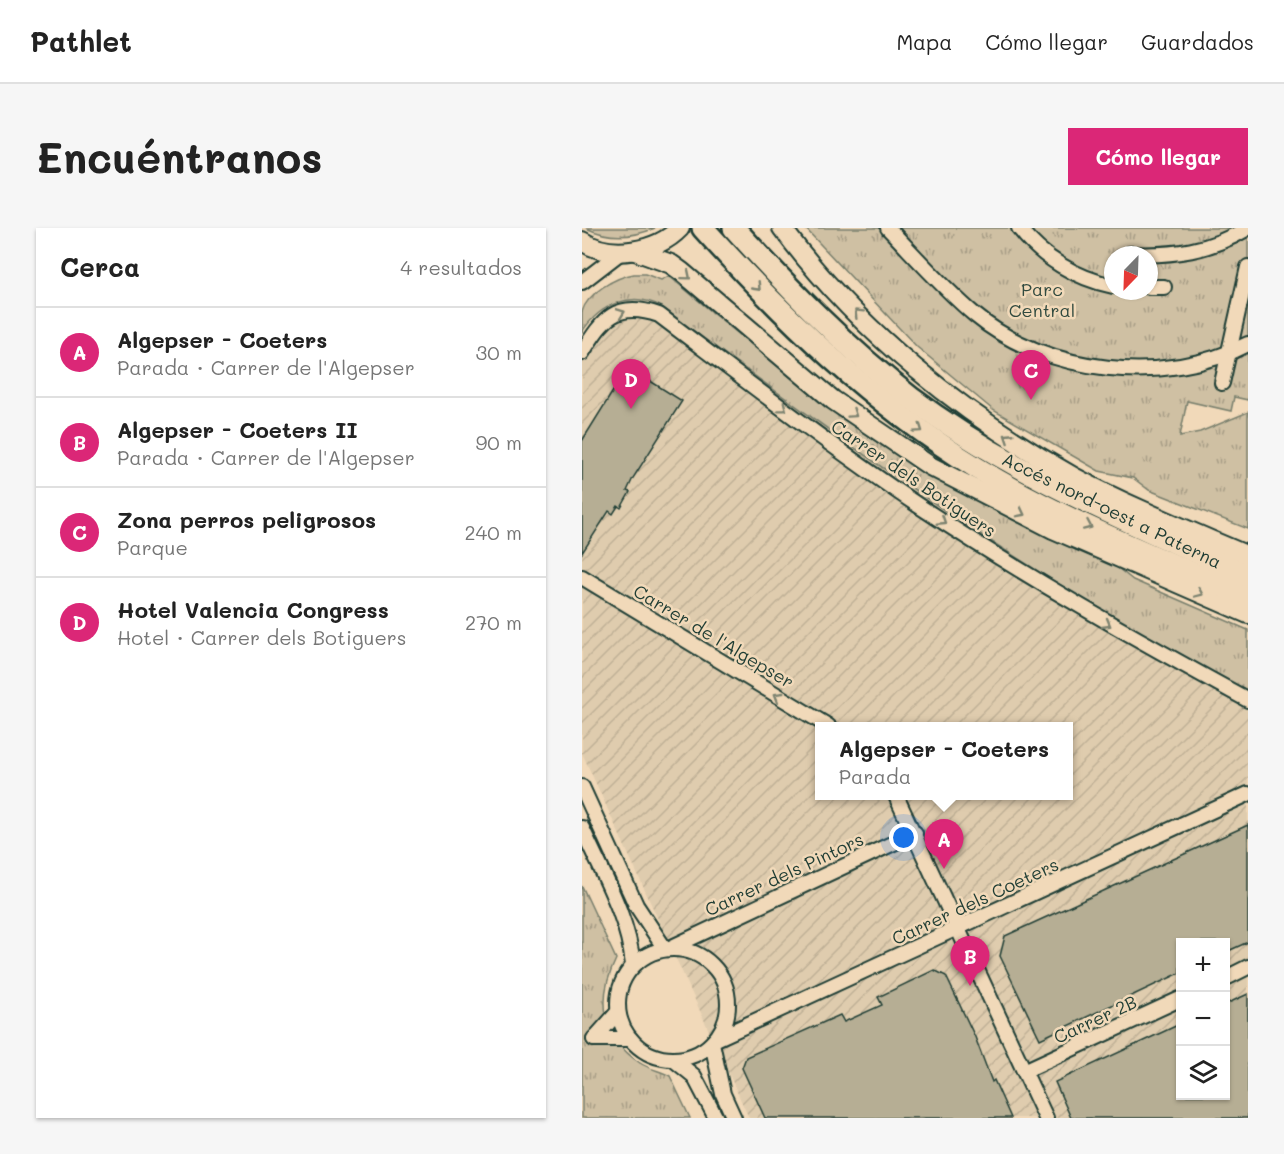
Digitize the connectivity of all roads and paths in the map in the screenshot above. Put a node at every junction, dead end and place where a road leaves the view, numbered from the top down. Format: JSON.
{"nodes":[{"id":1,"x":680,"y":228,"type":"edge"},
{"id":2,"x":703,"y":228,"type":"edge"},
{"id":3,"x":734,"y":228,"type":"edge"},
{"id":4,"x":782,"y":228,"type":"edge"},
{"id":5,"x":888,"y":228,"type":"edge"},
{"id":6,"x":1019,"y":228,"type":"edge"},
{"id":7,"x":1248,"y":228,"type":"edge"},
{"id":8,"x":582,"y":241,"type":"edge"},
{"id":9,"x":628,"y":251,"type":"junction"},
{"id":10,"x":1158,"y":255,"type":"edge"},
{"id":11,"x":1248,"y":267,"type":"edge"},
{"id":12,"x":582,"y":282,"type":"edge"},
{"id":13,"x":1104,"y":283,"type":"edge"},
{"id":14,"x":1158,"y":286,"type":"edge"},
{"id":15,"x":1164,"y":286,"type":"dead end"},
{"id":16,"x":1248,"y":344,"type":"edge"},
{"id":17,"x":1229,"y":352,"type":"junction"},
{"id":18,"x":582,"y":353,"type":"edge"},
{"id":19,"x":1222,"y":383,"type":"dead end"},
{"id":20,"x":1128,"y":520,"type":"junction"},
{"id":21,"x":1248,"y":556,"type":"edge"},
{"id":22,"x":1248,"y":570,"type":"edge"},
{"id":23,"x":1248,"y":576,"type":"edge"},
{"id":24,"x":582,"y":577,"type":"edge"},
{"id":25,"x":1248,"y":597,"type":"edge"},
{"id":26,"x":1248,"y":614,"type":"edge"},
{"id":27,"x":1248,"y":700,"type":"edge"},
{"id":28,"x":821,"y":722,"type":"edge"},
{"id":29,"x":582,"y":787,"type":"edge"},
{"id":30,"x":1248,"y":794,"type":"edge"},
{"id":31,"x":898,"y":800,"type":"edge"},
{"id":32,"x":582,"y":828,"type":"edge"},
{"id":33,"x":915,"y":833,"type":"junction"},
{"id":34,"x":958,"y":928,"type":"junction"},
{"id":35,"x":667,"y":948,"type":"junction"},
{"id":36,"x":633,"y":965,"type":"junction"},
{"id":37,"x":1248,"y":967,"type":"edge"},
{"id":38,"x":1230,"y":976,"type":"edge"},
{"id":39,"x":1176,"y":1001,"type":"edge"},
{"id":40,"x":618,"y":1012,"type":"junction"},
{"id":41,"x":630,"y":1039,"type":"junction"},
{"id":42,"x":714,"y":1041,"type":"junction"},
{"id":43,"x":673,"y":1059,"type":"junction"},
{"id":44,"x":1024,"y":1071,"type":"junction"},
{"id":45,"x":716,"y":1118,"type":"edge"},
{"id":46,"x":734,"y":1118,"type":"edge"},
{"id":47,"x":1046,"y":1118,"type":"edge"}],
"edges":[{"from":1,"to":9,"type":"street"},
{"from":2,"to":25,"type":"main road","name":"Accés nord-oest a Paterna","one_way":true},
{"from":3,"to":20,"type":"main road","name":"Accés nord-oest a Paterna"},
{"from":21,"to":4,"type":"street","one_way":true},
{"from":5,"to":17,"type":"street"},
{"from":6,"to":13,"type":"street"},
{"from":7,"to":10,"type":"street"},
{"from":8,"to":9,"type":"street"},
{"from":9,"to":12,"type":"street"},
{"from":9,"to":26,"type":"street","one_way":true},
{"from":11,"to":17,"type":"street"},
{"from":14,"to":15,"type":"street"},
{"from":16,"to":17,"type":"street"},
{"from":17,"to":19,"type":"street"},
{"from":18,"to":27,"type":"street","name":"Carrer dels Botiguers","one_way":true},
{"from":20,"to":22,"type":"main road"},
{"from":20,"to":23,"type":"main road","name":"Accés nord-oest a Paterna"},
{"from":28,"to":24,"type":"street","name":"Carrer de l'Algepser","one_way":true},
{"from":29,"to":35,"type":"street"},
{"from":30,"to":34,"type":"street","name":"Carrer dels Coeters"},
{"from":31,"to":33,"type":"street"},
{"from":32,"to":36,"type":"street"},
{"from":33,"to":34,"type":"street"},
{"from":33,"to":35,"type":"street","name":"Carrer dels Pintors"},
{"from":34,"to":42,"type":"street","name":"Carrer dels Coeters"},
{"from":34,"to":44,"type":"street"},
{"from":35,"to":36,"type":"street"},
{"from":35,"to":42,"type":"street"},
{"from":36,"to":40,"type":"street"},
{"from":37,"to":38,"type":"street"},
{"from":39,"to":44,"type":"street","name":"Carrer 2B"},
{"from":40,"to":41,"type":"street"},
{"from":40,"to":41,"type":"street"},
{"from":41,"to":43,"type":"street"},
{"from":42,"to":43,"type":"street"},
{"from":42,"to":46,"type":"street"},
{"from":43,"to":45,"type":"street"},
{"from":44,"to":47,"type":"street"}]}
